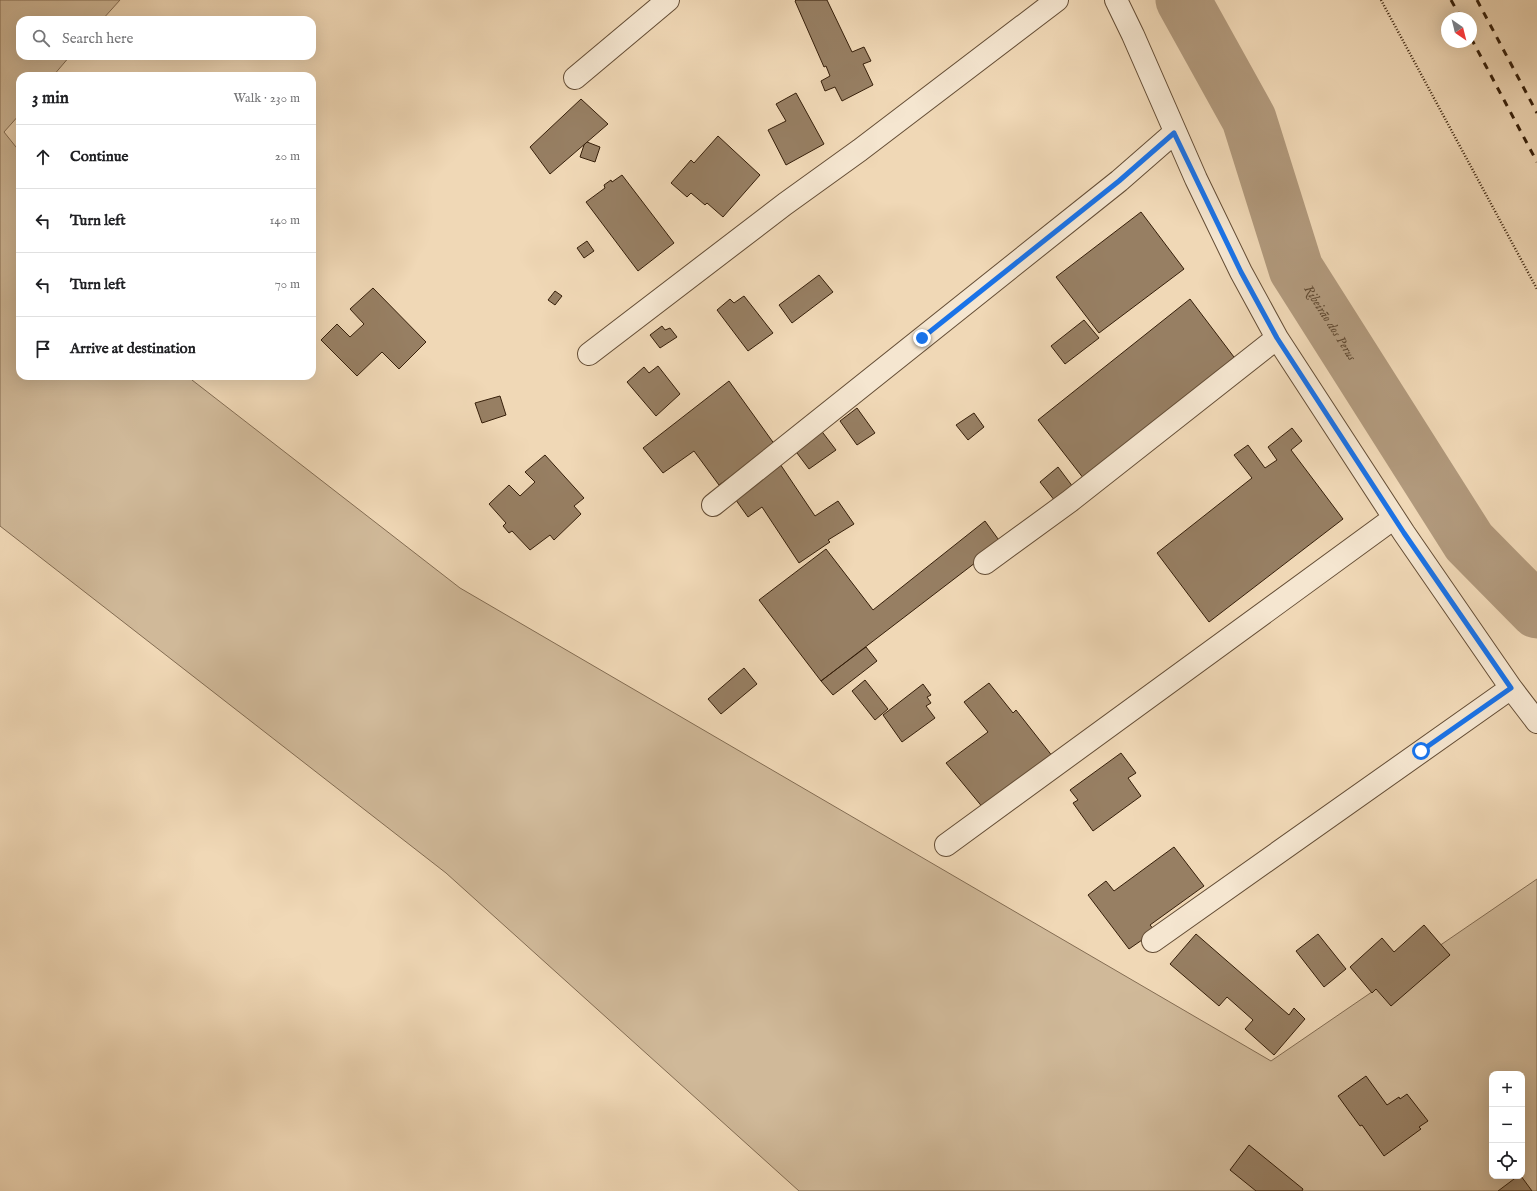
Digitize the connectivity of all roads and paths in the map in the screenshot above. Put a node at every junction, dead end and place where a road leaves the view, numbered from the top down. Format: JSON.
{"nodes":[{"id":1,"x":668,"y":0,"type":"edge"},
{"id":2,"x":1057,"y":0,"type":"edge"},
{"id":3,"x":1116,"y":0,"type":"edge"},
{"id":4,"x":1381,"y":0,"type":"edge"},
{"id":5,"x":575,"y":78,"type":"dead end"},
{"id":6,"x":1174,"y":133,"type":"junction"},
{"id":7,"x":1537,"y":289,"type":"edge"},
{"id":8,"x":1277,"y":338,"type":"junction"},
{"id":9,"x":589,"y":354,"type":"dead end"},
{"id":10,"x":712,"y":505,"type":"dead end"},
{"id":11,"x":1394,"y":518,"type":"junction"},
{"id":12,"x":985,"y":563,"type":"dead end"},
{"id":13,"x":1511,"y":688,"type":"junction"},
{"id":14,"x":1537,"y":722,"type":"edge"},
{"id":15,"x":946,"y":846,"type":"dead end"},
{"id":16,"x":1153,"y":941,"type":"dead end"}],
"edges":[{"from":1,"to":5,"type":"street"},
{"from":2,"to":9,"type":"street"},
{"from":3,"to":6,"type":"street"},
{"from":4,"to":7,"type":"path"},
{"from":6,"to":8,"type":"street"},
{"from":6,"to":10,"type":"street"},
{"from":8,"to":11,"type":"street"},
{"from":8,"to":12,"type":"street"},
{"from":11,"to":13,"type":"street"},
{"from":11,"to":15,"type":"street"},
{"from":13,"to":14,"type":"street"},
{"from":13,"to":16,"type":"street"}]}
